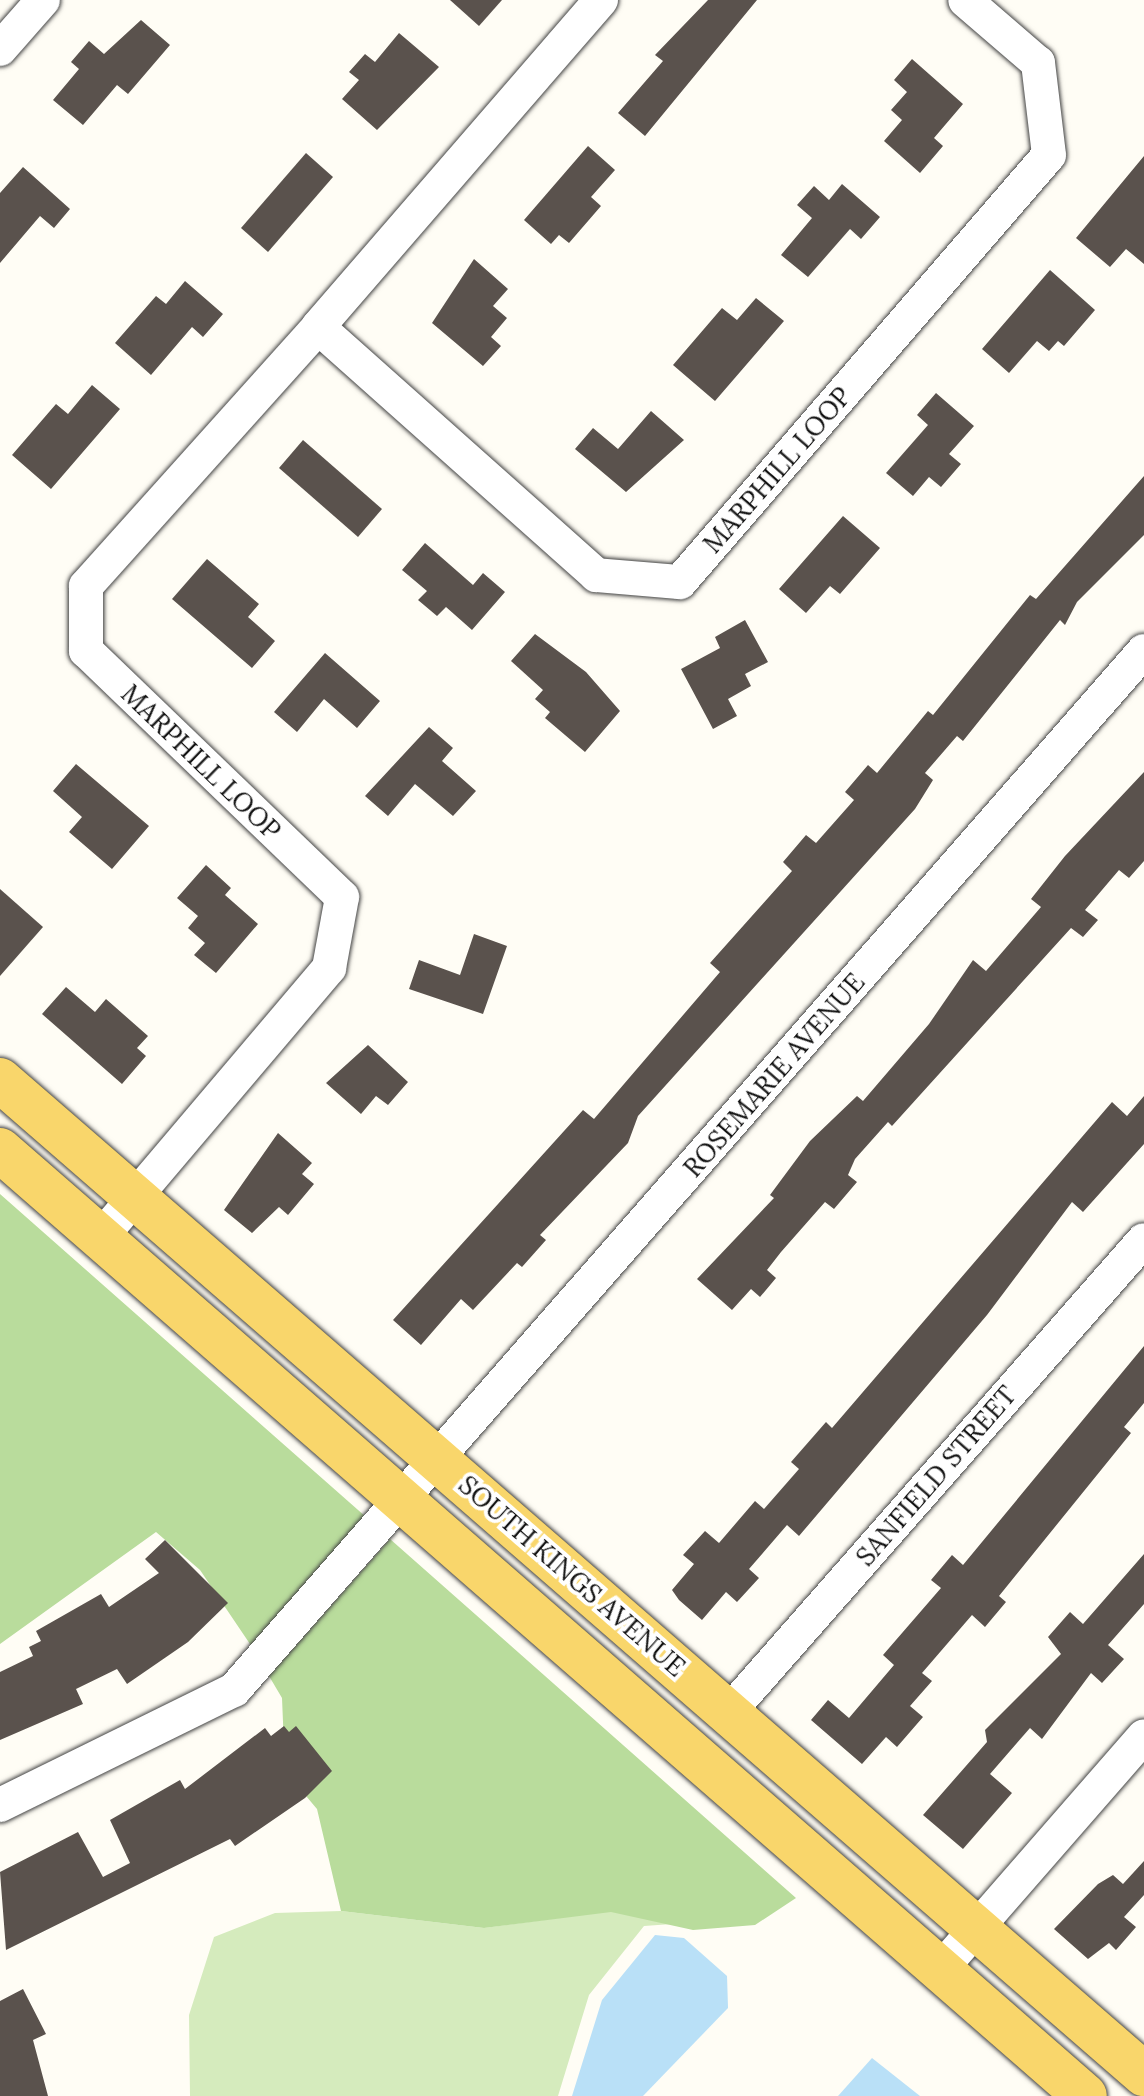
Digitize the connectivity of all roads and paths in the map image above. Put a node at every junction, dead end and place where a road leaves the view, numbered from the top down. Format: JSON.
{"nodes":[{"id":1,"x":43,"y":0,"type":"edge"},
{"id":2,"x":601,"y":0,"type":"edge"},
{"id":3,"x":965,"y":0,"type":"edge"},
{"id":4,"x":0,"y":49,"type":"edge"},
{"id":5,"x":318,"y":327,"type":"junction"},
{"id":6,"x":1144,"y":651,"type":"edge"},
{"id":7,"x":0,"y":1080,"type":"edge"},
{"id":8,"x":0,"y":1150,"type":"edge"},
{"id":9,"x":134,"y":1197,"type":"junction"},
{"id":10,"x":101,"y":1237,"type":"junction"},
{"id":11,"x":1144,"y":1240,"type":"edge"},
{"id":12,"x":438,"y":1460,"type":"junction"},
{"id":13,"x":404,"y":1499,"type":"junction"},
{"id":14,"x":729,"y":1712,"type":"junction"},
{"id":15,"x":1144,"y":1736,"type":"edge"},
{"id":16,"x":0,"y":1805,"type":"edge"},
{"id":17,"x":977,"y":1929,"type":"junction"},
{"id":18,"x":940,"y":1970,"type":"junction"},
{"id":19,"x":1144,"y":2074,"type":"edge"},
{"id":20,"x":1085,"y":2096,"type":"edge"}],
"edges":[{"from":1,"to":4,"type":"street"},
{"from":2,"to":5,"type":"street","name":"MARPHILL LOOP"},
{"from":3,"to":5,"type":"street","name":"MARPHILL LOOP"},
{"from":5,"to":9,"type":"street","name":"MARPHILL LOOP"},
{"from":6,"to":12,"type":"street","name":"ROSEMARIE AVENUE"},
{"from":7,"to":9,"type":"main road","name":"SOUTH KINGS AVENUE"},
{"from":8,"to":10,"type":"main road","name":"SOUTH KINGS AVENUE"},
{"from":9,"to":10,"type":"street","name":"MARPHILL LOOP"},
{"from":9,"to":12,"type":"main road","name":"SOUTH KINGS AVENUE"},
{"from":10,"to":13,"type":"main road","name":"SOUTH KINGS AVENUE"},
{"from":11,"to":14,"type":"street","name":"SANFIELD STREET"},
{"from":12,"to":13,"type":"street","name":"ROSEMARIE AVENUE"},
{"from":12,"to":14,"type":"main road","name":"SOUTH KINGS AVENUE"},
{"from":13,"to":16,"type":"street","name":"ROSEMARIE AVENUE"},
{"from":13,"to":18,"type":"main road","name":"SOUTH KINGS AVENUE"},
{"from":14,"to":17,"type":"main road","name":"SOUTH KINGS AVENUE"},
{"from":15,"to":17,"type":"street"},
{"from":17,"to":18,"type":"street"},
{"from":17,"to":19,"type":"main road","name":"SOUTH KINGS AVENUE"},
{"from":18,"to":20,"type":"main road","name":"SOUTH KINGS AVENUE"}]}
